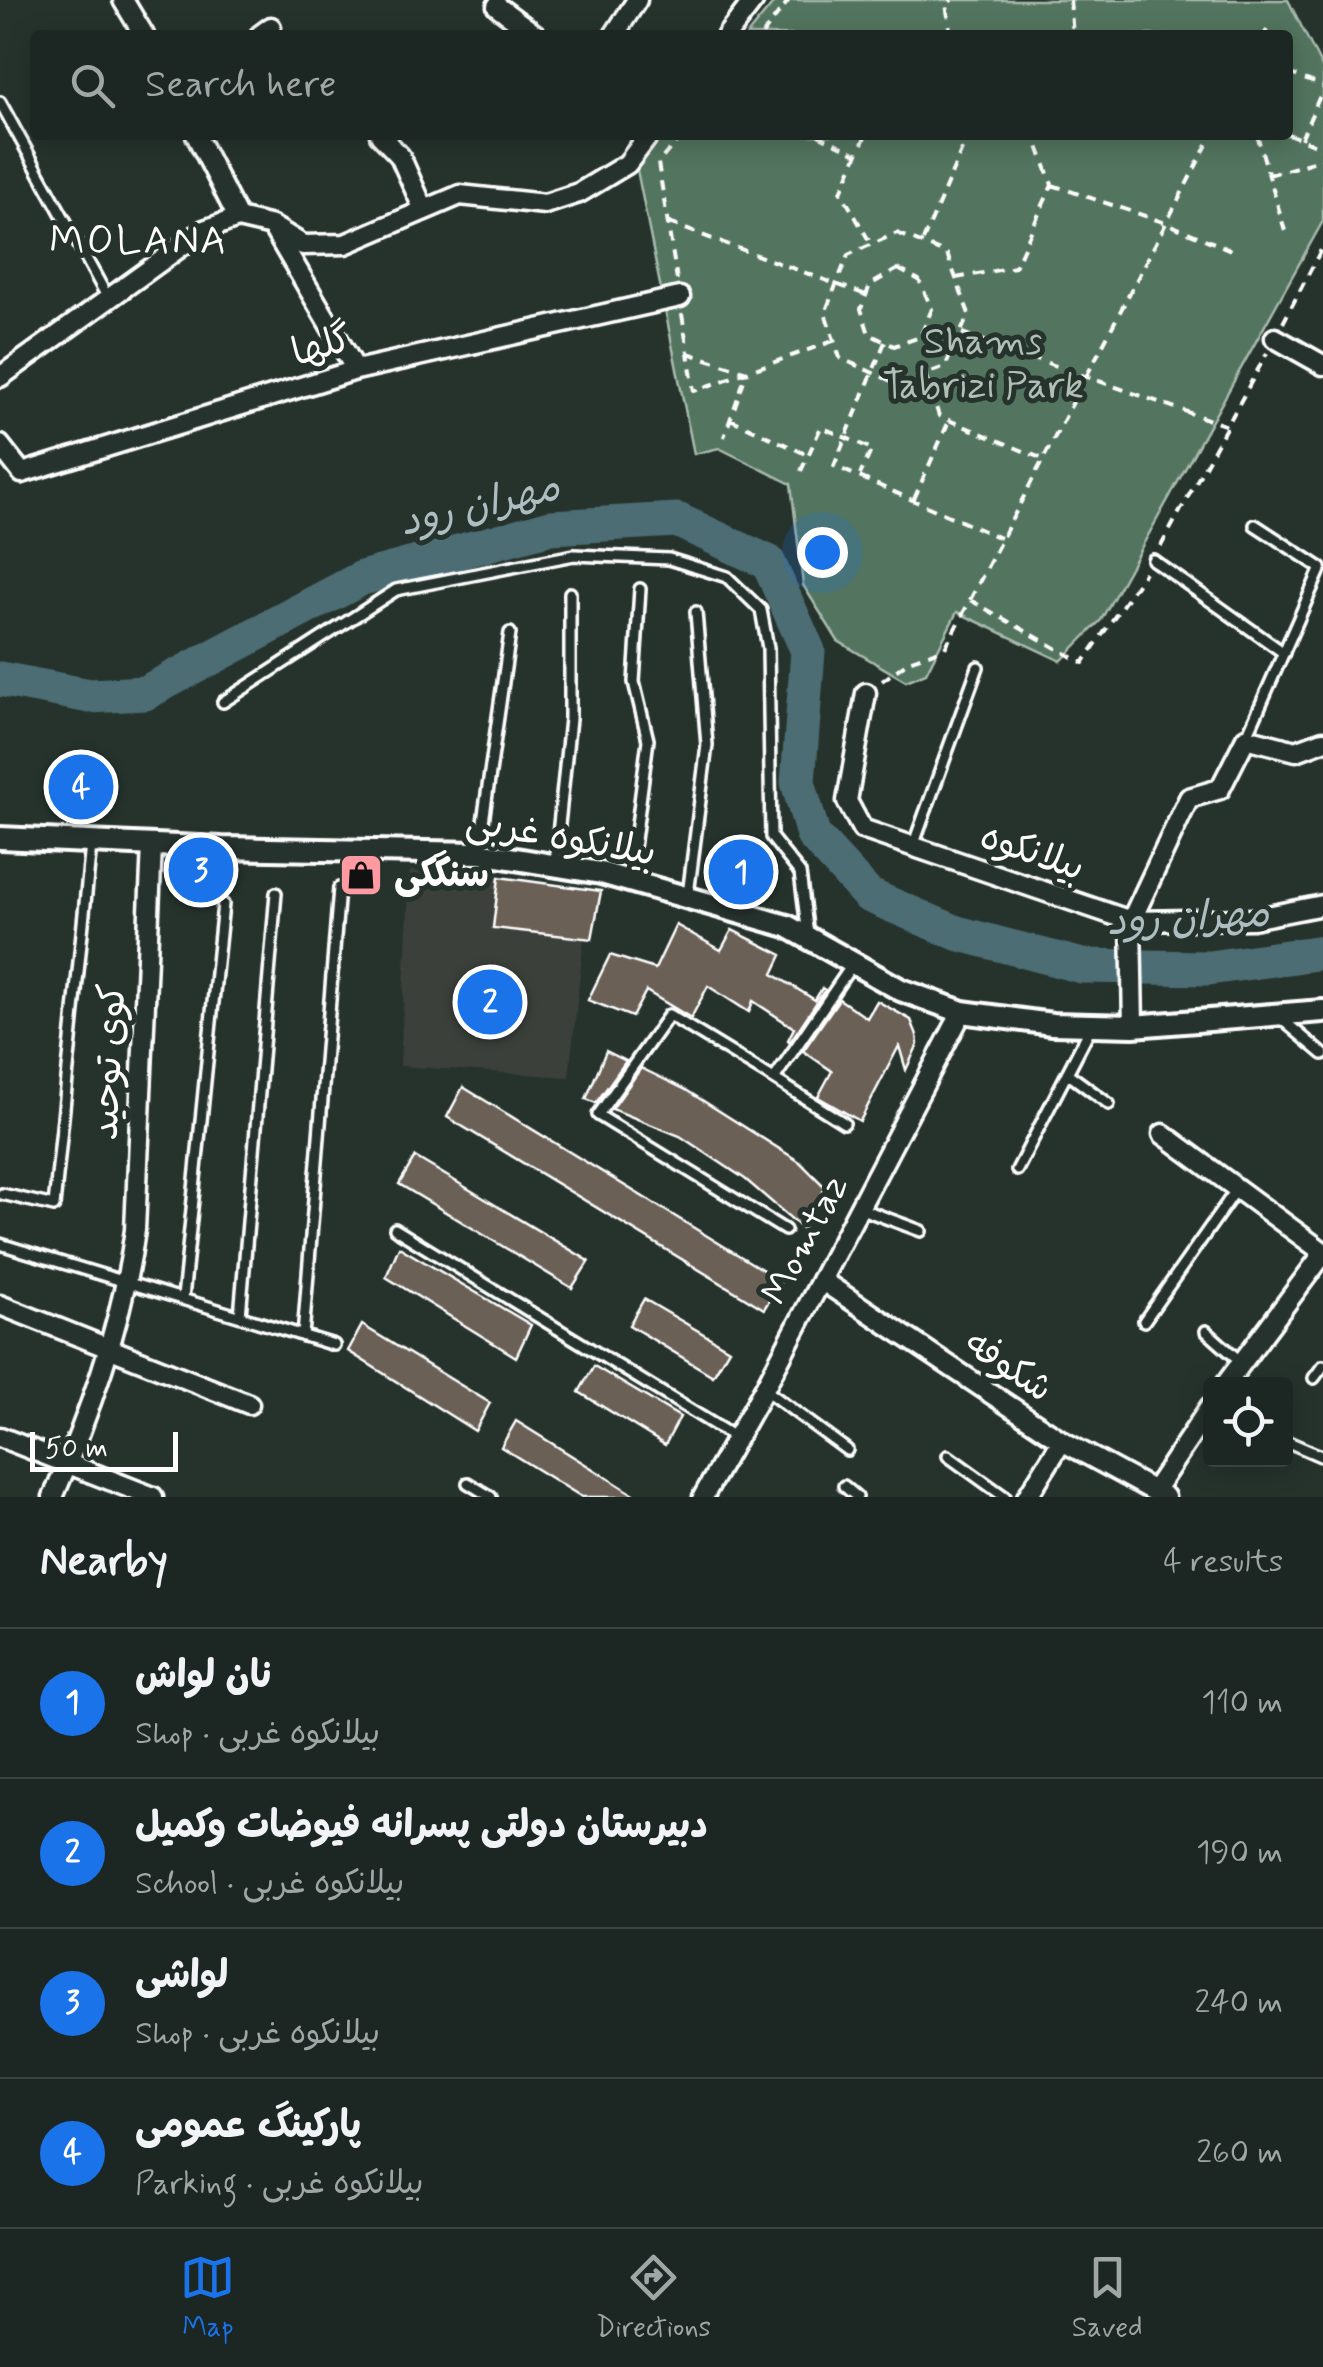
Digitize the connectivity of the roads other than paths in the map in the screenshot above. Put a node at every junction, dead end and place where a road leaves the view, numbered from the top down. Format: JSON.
{"nodes":[{"id":1,"x":123,"y":0,"type":"edge"},
{"id":2,"x":637,"y":0,"type":"edge"},
{"id":3,"x":754,"y":0,"type":"edge"},
{"id":4,"x":497,"y":6,"type":"dead end"},
{"id":5,"x":141,"y":30,"type":"edge"},
{"id":6,"x":529,"y":30,"type":"edge"},
{"id":7,"x":617,"y":30,"type":"edge"},
{"id":8,"x":731,"y":30,"type":"edge"},
{"id":9,"x":0,"y":102,"type":"edge"},
{"id":10,"x":199,"y":140,"type":"edge"},
{"id":11,"x":385,"y":140,"type":"edge"},
{"id":12,"x":645,"y":140,"type":"edge"},
{"id":13,"x":424,"y":210,"type":"junction"},
{"id":14,"x":238,"y":218,"type":"junction"},
{"id":15,"x":272,"y":226,"type":"junction"},
{"id":16,"x":680,"y":297,"type":"road end"},
{"id":17,"x":109,"y":300,"type":"junction"},
{"id":18,"x":1275,"y":338,"type":"road end"},
{"id":19,"x":1323,"y":364,"type":"edge"},
{"id":20,"x":356,"y":370,"type":"junction"},
{"id":21,"x":0,"y":377,"type":"edge"},
{"id":22,"x":0,"y":445,"type":"edge"},
{"id":23,"x":1255,"y":525,"type":"dead end"},
{"id":24,"x":1153,"y":560,"type":"road end"},
{"id":25,"x":640,"y":589,"type":"dead end"},
{"id":26,"x":570,"y":593,"type":"dead end"},
{"id":27,"x":696,"y":612,"type":"dead end"},
{"id":28,"x":510,"y":632,"type":"dead end"},
{"id":29,"x":1284,"y":653,"type":"junction"},
{"id":30,"x":978,"y":667,"type":"dead end"},
{"id":31,"x":866,"y":692,"type":"road end"},
{"id":32,"x":223,"y":702,"type":"dead end"},
{"id":33,"x":1246,"y":738,"type":"junction"},
{"id":34,"x":1323,"y":740,"type":"edge"},
{"id":35,"x":0,"y":838,"type":"edge"},
{"id":36,"x":91,"y":842,"type":"junction"},
{"id":37,"x":152,"y":846,"type":"junction"},
{"id":38,"x":914,"y":846,"type":"junction"},
{"id":39,"x":479,"y":853,"type":"junction"},
{"id":40,"x":555,"y":866,"type":"junction"},
{"id":41,"x":630,"y":881,"type":"junction"},
{"id":42,"x":339,"y":888,"type":"dead end"},
{"id":43,"x":276,"y":893,"type":"dead end"},
{"id":44,"x":687,"y":898,"type":"junction"},
{"id":45,"x":223,"y":904,"type":"dead end"},
{"id":46,"x":1323,"y":906,"type":"edge"},
{"id":47,"x":1131,"y":921,"type":"junction"},
{"id":48,"x":808,"y":938,"type":"junction"},
{"id":49,"x":853,"y":963,"type":"junction"},
{"id":50,"x":1323,"y":1011,"type":"edge"},
{"id":51,"x":962,"y":1012,"type":"junction"},
{"id":52,"x":1276,"y":1014,"type":"junction"},
{"id":53,"x":1092,"y":1025,"type":"junction"},
{"id":54,"x":1133,"y":1026,"type":"junction"},
{"id":55,"x":1323,"y":1054,"type":"edge"},
{"id":56,"x":1067,"y":1073,"type":"junction"},
{"id":57,"x":774,"y":1079,"type":"junction"},
{"id":58,"x":1110,"y":1104,"type":"dead end"},
{"id":59,"x":844,"y":1123,"type":"dead end"},
{"id":60,"x":1163,"y":1134,"type":"dead end"},
{"id":61,"x":1017,"y":1170,"type":"dead end"},
{"id":62,"x":1236,"y":1190,"type":"junction"},
{"id":63,"x":2,"y":1194,"type":"edge"},
{"id":64,"x":859,"y":1208,"type":"junction"},
{"id":65,"x":395,"y":1229,"type":"dead end"},
{"id":66,"x":785,"y":1230,"type":"dead end"},
{"id":67,"x":921,"y":1230,"type":"dead end"},
{"id":68,"x":0,"y":1244,"type":"edge"},
{"id":69,"x":1323,"y":1253,"type":"edge"},
{"id":70,"x":821,"y":1280,"type":"junction"},
{"id":71,"x":128,"y":1282,"type":"junction"},
{"id":72,"x":182,"y":1298,"type":"junction"},
{"id":73,"x":0,"y":1306,"type":"edge"},
{"id":74,"x":240,"y":1316,"type":"junction"},
{"id":75,"x":1144,"y":1321,"type":"dead end"},
{"id":76,"x":1206,"y":1331,"type":"dead end"},
{"id":77,"x":303,"y":1336,"type":"junction"},
{"id":78,"x":334,"y":1346,"type":"dead end"},
{"id":79,"x":107,"y":1348,"type":"junction"},
{"id":80,"x":1241,"y":1362,"type":"junction"},
{"id":81,"x":1323,"y":1366,"type":"edge"},
{"id":82,"x":1231,"y":1377,"type":"edge"},
{"id":83,"x":1314,"y":1378,"type":"dead end"},
{"id":84,"x":764,"y":1389,"type":"junction"},
{"id":85,"x":250,"y":1404,"type":"dead end"},
{"id":86,"x":1203,"y":1421,"type":"edge"},
{"id":87,"x":0,"y":1437,"type":"edge"},
{"id":88,"x":736,"y":1438,"type":"junction"},
{"id":89,"x":1062,"y":1442,"type":"junction"},
{"id":90,"x":1293,"y":1445,"type":"edge"},
{"id":91,"x":846,"y":1450,"type":"dead end"},
{"id":92,"x":948,"y":1456,"type":"dead end"},
{"id":93,"x":1323,"y":1457,"type":"edge"},
{"id":94,"x":68,"y":1464,"type":"junction"},
{"id":95,"x":468,"y":1483,"type":"dead end"},
{"id":96,"x":844,"y":1486,"type":"dead end"},
{"id":97,"x":1160,"y":1494,"type":"edge"},
{"id":98,"x":53,"y":1497,"type":"edge"},
{"id":99,"x":153,"y":1497,"type":"edge"},
{"id":100,"x":491,"y":1497,"type":"edge"},
{"id":101,"x":703,"y":1497,"type":"edge"},
{"id":102,"x":857,"y":1497,"type":"edge"},
{"id":103,"x":1004,"y":1497,"type":"edge"},
{"id":104,"x":1027,"y":1497,"type":"edge"}],
"edges":[{"from":1,"to":5,"type":"street"},
{"from":2,"to":7,"type":"street"},
{"from":3,"to":8,"type":"street"},
{"from":4,"to":6,"type":"street"},
{"from":9,"to":17,"type":"lane"},
{"from":10,"to":14,"type":"street"},
{"from":11,"to":13,"type":"street"},
{"from":12,"to":13,"type":"street"},
{"from":13,"to":15,"type":"street"},
{"from":14,"to":15,"type":"street"},
{"from":14,"to":17,"type":"street"},
{"from":15,"to":20,"type":"street"},
{"from":16,"to":20,"type":"street","name":"گلها"},
{"from":17,"to":21,"type":"street"},
{"from":18,"to":19,"type":"street"},
{"from":20,"to":22,"type":"street","name":"گلها"},
{"from":23,"to":29,"type":"lane"},
{"from":24,"to":29,"type":"lane"},
{"from":25,"to":41,"type":"lane"},
{"from":26,"to":40,"type":"lane"},
{"from":27,"to":44,"type":"lane"},
{"from":28,"to":39,"type":"lane"},
{"from":29,"to":33,"type":"lane"},
{"from":30,"to":38,"type":"lane"},
{"from":31,"to":38,"type":"street","name":"بیلانکوه"},
{"from":32,"to":48,"type":"lane"},
{"from":33,"to":34,"type":"street"},
{"from":33,"to":47,"type":"street"},
{"from":35,"to":36,"type":"street","name":"بیلانکوه غربی"},
{"from":36,"to":37,"type":"street","name":"بیلانکوه غربی"},
{"from":36,"to":63,"type":"lane"},
{"from":37,"to":39,"type":"street","name":"بیلانکوه غربی"},
{"from":37,"to":71,"type":"street","name":"کوی توحید"},
{"from":38,"to":47,"type":"street","name":"بیلانکوه"},
{"from":39,"to":40,"type":"street","name":"بیلانکوه غربی"},
{"from":40,"to":41,"type":"street","name":"بیلانکوه غربی"},
{"from":41,"to":44,"type":"street","name":"بیلانکوه غربی"},
{"from":42,"to":77,"type":"lane"},
{"from":43,"to":74,"type":"lane"},
{"from":44,"to":48,"type":"street","name":"بیلانکوه غربی"},
{"from":45,"to":72,"type":"lane"},
{"from":46,"to":47,"type":"street","name":"بیلانکوه"},
{"from":47,"to":54,"type":"street"},
{"from":48,"to":49,"type":"street","name":"بیلانکوه غربی"},
{"from":49,"to":51,"type":"street","name":"بیلانکوه غربی"},
{"from":49,"to":57,"type":"lane"},
{"from":50,"to":52,"type":"street","name":"بیلانکوه غربی"},
{"from":51,"to":53,"type":"street","name":"بیلانکوه غربی"},
{"from":51,"to":64,"type":"street","name":"Momtaz"},
{"from":52,"to":54,"type":"street","name":"بیلانکوه غربی"},
{"from":52,"to":55,"type":"lane"},
{"from":53,"to":54,"type":"street","name":"بیلانکوه غربی"},
{"from":53,"to":56,"type":"lane"},
{"from":56,"to":58,"type":"lane"},
{"from":56,"to":61,"type":"lane"},
{"from":57,"to":59,"type":"lane"},
{"from":57,"to":66,"type":"lane"},
{"from":60,"to":62,"type":"street"},
{"from":62,"to":69,"type":"street"},
{"from":62,"to":75,"type":"lane"},
{"from":64,"to":67,"type":"lane"},
{"from":64,"to":70,"type":"street","name":"Momtaz"},
{"from":65,"to":88,"type":"lane"},
{"from":68,"to":71,"type":"lane"},
{"from":69,"to":80,"type":"street"},
{"from":70,"to":84,"type":"street","name":"Momtaz"},
{"from":70,"to":89,"type":"street","name":"شکوفه"},
{"from":71,"to":72,"type":"lane"},
{"from":71,"to":79,"type":"street","name":"کوی توحید"},
{"from":72,"to":74,"type":"lane"},
{"from":73,"to":79,"type":"street"},
{"from":74,"to":77,"type":"lane"},
{"from":76,"to":80,"type":"lane"},
{"from":77,"to":78,"type":"lane"},
{"from":79,"to":85,"type":"street"},
{"from":79,"to":94,"type":"street","name":"کوی توحید"},
{"from":80,"to":82,"type":"street"},
{"from":81,"to":83,"type":"lane"},
{"from":84,"to":88,"type":"street","name":"Momtaz"},
{"from":84,"to":91,"type":"lane"},
{"from":86,"to":97,"type":"street"},
{"from":87,"to":94,"type":"street"},
{"from":88,"to":101,"type":"street","name":"Momtaz"},
{"from":89,"to":97,"type":"street","name":"شکوفه"},
{"from":89,"to":104,"type":"street"},
{"from":90,"to":93,"type":"lane"},
{"from":92,"to":103,"type":"lane"},
{"from":94,"to":98,"type":"street","name":"کوی توحید"},
{"from":94,"to":99,"type":"street"},
{"from":95,"to":100,"type":"lane"},
{"from":96,"to":102,"type":"lane"}]}
